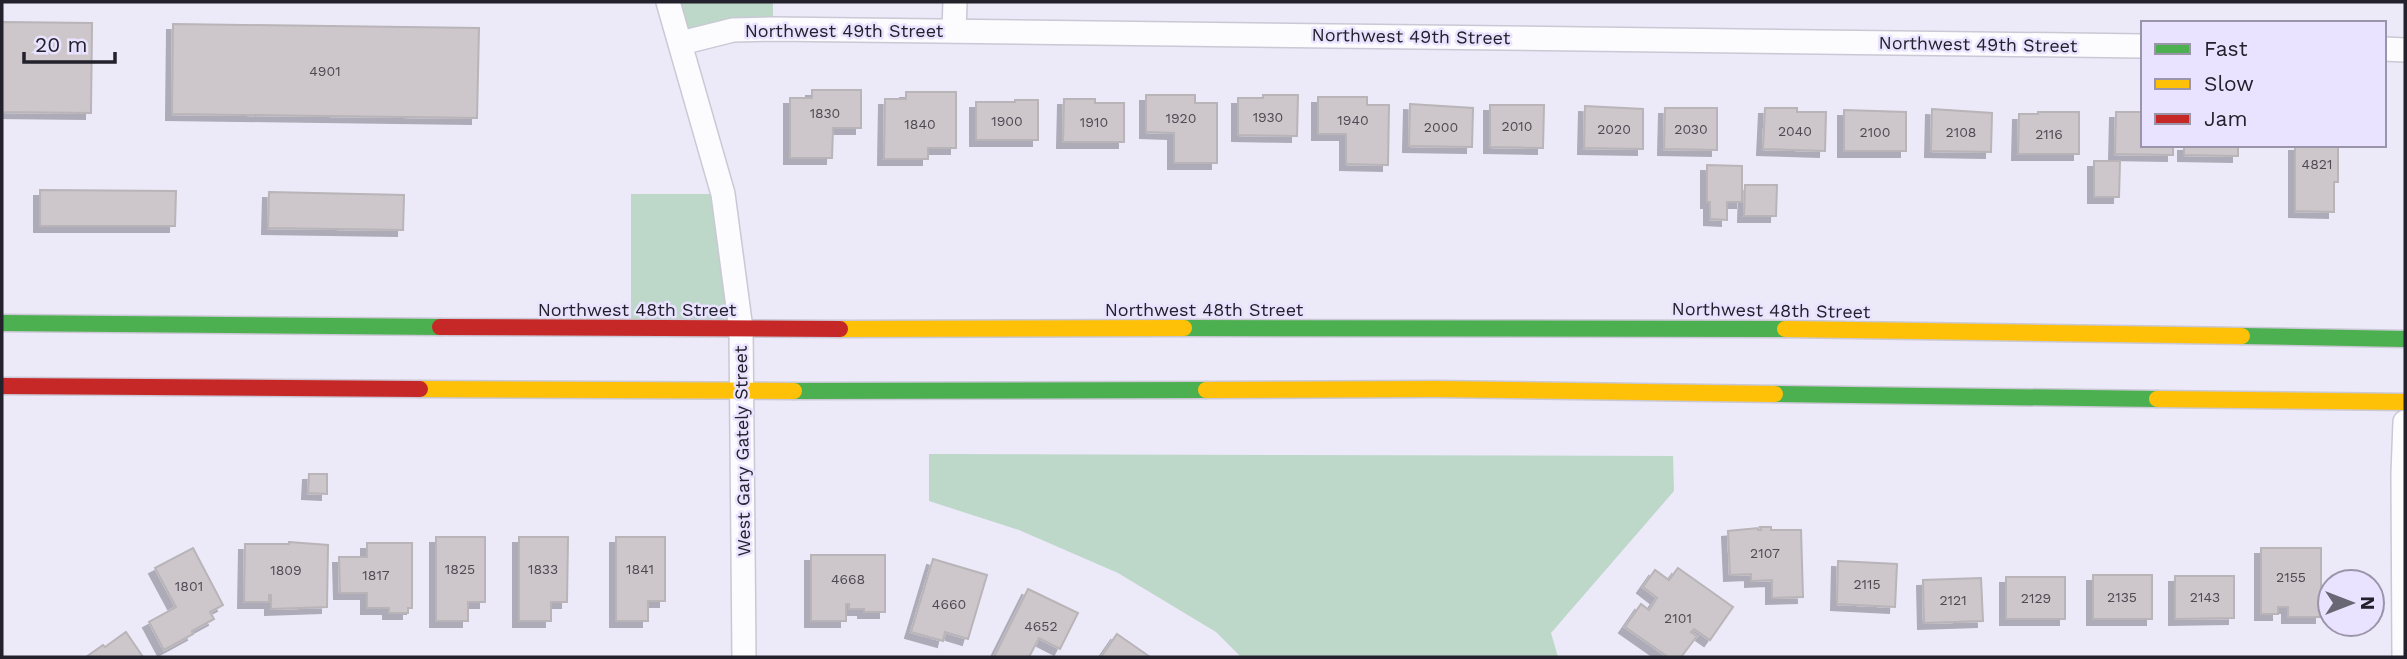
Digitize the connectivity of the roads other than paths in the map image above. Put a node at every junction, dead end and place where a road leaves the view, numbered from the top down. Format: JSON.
{"nodes":[{"id":1,"x":668,"y":2,"type":"edge"},
{"id":2,"x":955,"y":2,"type":"edge"},
{"id":3,"x":954,"y":30,"type":"junction"},
{"id":4,"x":681,"y":43,"type":"junction"},
{"id":5,"x":2141,"y":46,"type":"edge"},
{"id":6,"x":2386,"y":49,"type":"edge"},
{"id":7,"x":2405,"y":50,"type":"edge"},
{"id":8,"x":2,"y":323,"type":"edge"},
{"id":9,"x":741,"y":329,"type":"junction"},
{"id":10,"x":2405,"y":339,"type":"edge"},
{"id":11,"x":2,"y":386,"type":"edge"},
{"id":12,"x":742,"y":390,"type":"junction"},
{"id":13,"x":2405,"y":402,"type":"edge"},
{"id":14,"x":2405,"y":422,"type":"edge"},
{"id":15,"x":744,"y":657,"type":"edge"},
{"id":16,"x":2404,"y":657,"type":"edge"}],
"edges":[{"from":1,"to":4,"type":"street","name":"West Gary Gately Street"},
{"from":2,"to":3,"type":"street"},
{"from":3,"to":4,"type":"street","name":"Northwest 49th Street"},
{"from":3,"to":5,"type":"street","name":"Northwest 49th Street"},
{"from":4,"to":9,"type":"street","name":"West Gary Gately Street"},
{"from":6,"to":7,"type":"street"},
{"from":8,"to":9,"type":"main road","name":"Northwest 48th Street"},
{"from":9,"to":10,"type":"main road","name":"Northwest 48th Street"},
{"from":9,"to":12,"type":"street","name":"West Gary Gately Street"},
{"from":11,"to":12,"type":"main road"},
{"from":12,"to":13,"type":"main road"},
{"from":12,"to":15,"type":"street","name":"West Gary Gately Street"},
{"from":14,"to":16,"type":"street"}]}
